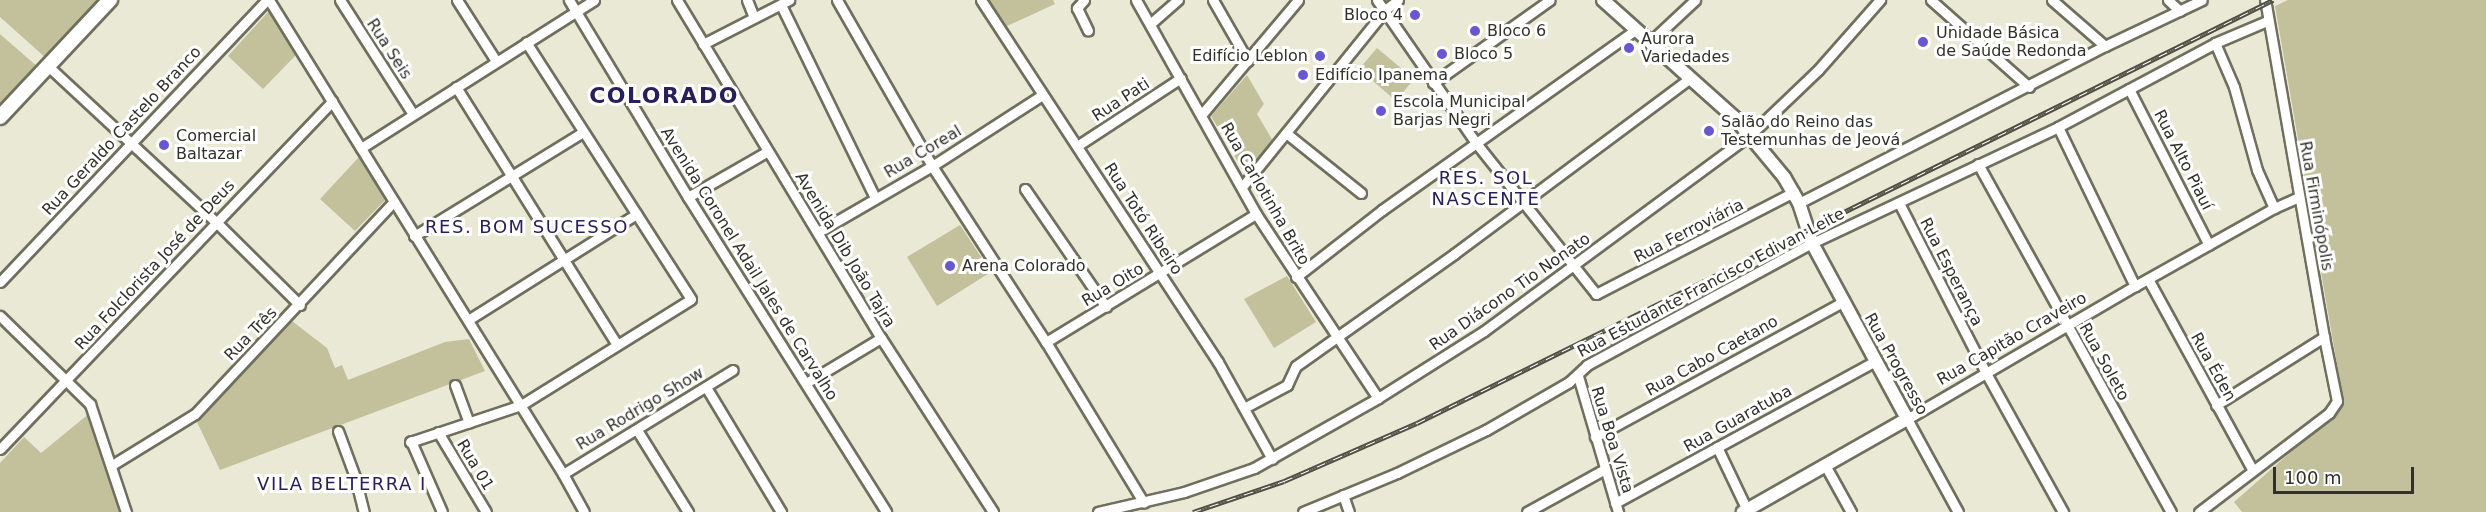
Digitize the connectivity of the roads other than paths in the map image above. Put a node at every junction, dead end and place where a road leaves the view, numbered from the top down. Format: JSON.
{"nodes":[{"id":1,"x":110,"y":0,"type":"edge"},
{"id":2,"x":268,"y":0,"type":"edge"},
{"id":3,"x":340,"y":0,"type":"edge"},
{"id":4,"x":457,"y":0,"type":"edge"},
{"id":5,"x":569,"y":0,"type":"edge"},
{"id":6,"x":594,"y":0,"type":"edge"},
{"id":7,"x":677,"y":0,"type":"edge"},
{"id":8,"x":747,"y":0,"type":"edge"},
{"id":9,"x":837,"y":0,"type":"edge"},
{"id":10,"x":981,"y":0,"type":"edge"},
{"id":11,"x":1084,"y":0,"type":"edge"},
{"id":12,"x":1136,"y":0,"type":"edge"},
{"id":13,"x":1178,"y":0,"type":"edge"},
{"id":14,"x":1213,"y":0,"type":"edge"},
{"id":15,"x":1377,"y":0,"type":"edge"},
{"id":16,"x":1398,"y":0,"type":"edge"},
{"id":17,"x":1550,"y":0,"type":"edge"},
{"id":18,"x":1603,"y":0,"type":"edge"},
{"id":19,"x":1695,"y":0,"type":"edge"},
{"id":20,"x":1880,"y":0,"type":"edge"},
{"id":21,"x":1931,"y":0,"type":"edge"},
{"id":22,"x":2052,"y":0,"type":"edge"},
{"id":23,"x":2168,"y":0,"type":"edge"},
{"id":24,"x":2202,"y":0,"type":"edge"},
{"id":25,"x":2265,"y":0,"type":"edge"},
{"id":26,"x":1295,"y":2,"type":"edge"},
{"id":27,"x":785,"y":3,"type":"edge"},
{"id":28,"x":576,"y":10,"type":"junction"},
{"id":29,"x":1385,"y":11,"type":"junction"},
{"id":30,"x":2180,"y":11,"type":"junction"},
{"id":31,"x":754,"y":17,"type":"junction"},
{"id":32,"x":2267,"y":21,"type":"junction"},
{"id":33,"x":1150,"y":24,"type":"junction"},
{"id":34,"x":1635,"y":30,"type":"junction"},
{"id":35,"x":1088,"y":31,"type":"dead end"},
{"id":36,"x":526,"y":42,"type":"junction"},
{"id":37,"x":1649,"y":43,"type":"junction"},
{"id":38,"x":2216,"y":43,"type":"junction"},
{"id":39,"x":703,"y":44,"type":"junction"},
{"id":40,"x":2105,"y":46,"type":"junction"},
{"id":41,"x":496,"y":61,"type":"junction"},
{"id":42,"x":1248,"y":61,"type":"junction"},
{"id":43,"x":48,"y":66,"type":"junction"},
{"id":44,"x":1181,"y":78,"type":"junction"},
{"id":45,"x":1690,"y":78,"type":"junction"},
{"id":46,"x":1433,"y":83,"type":"junction"},
{"id":47,"x":456,"y":87,"type":"junction"},
{"id":48,"x":2029,"y":87,"type":"junction"},
{"id":49,"x":2129,"y":89,"type":"junction"},
{"id":50,"x":1042,"y":95,"type":"junction"},
{"id":51,"x":332,"y":101,"type":"junction"},
{"id":52,"x":413,"y":114,"type":"junction"},
{"id":53,"x":1202,"y":114,"type":"junction"},
{"id":54,"x":0,"y":117,"type":"edge"},
{"id":55,"x":2058,"y":127,"type":"junction"},
{"id":56,"x":583,"y":132,"type":"junction"},
{"id":57,"x":1286,"y":133,"type":"junction"},
{"id":58,"x":1750,"y":135,"type":"junction"},
{"id":59,"x":1476,"y":143,"type":"junction"},
{"id":60,"x":130,"y":144,"type":"junction"},
{"id":61,"x":1077,"y":146,"type":"junction"},
{"id":62,"x":361,"y":148,"type":"junction"},
{"id":63,"x":768,"y":151,"type":"junction"},
{"id":64,"x":1978,"y":164,"type":"junction"},
{"id":65,"x":932,"y":166,"type":"junction"},
{"id":66,"x":511,"y":176,"type":"junction"},
{"id":67,"x":1242,"y":187,"type":"junction"},
{"id":68,"x":1025,"y":189,"type":"dead end"},
{"id":69,"x":1361,"y":193,"type":"dead end"},
{"id":70,"x":688,"y":197,"type":"junction"},
{"id":71,"x":2299,"y":197,"type":"junction"},
{"id":72,"x":875,"y":198,"type":"junction"},
{"id":73,"x":1796,"y":198,"type":"junction"},
{"id":74,"x":394,"y":201,"type":"junction"},
{"id":75,"x":1899,"y":202,"type":"junction"},
{"id":76,"x":1524,"y":203,"type":"junction"},
{"id":77,"x":2274,"y":208,"type":"junction"},
{"id":78,"x":636,"y":214,"type":"junction"},
{"id":79,"x":1256,"y":214,"type":"junction"},
{"id":80,"x":216,"y":222,"type":"junction"},
{"id":81,"x":818,"y":232,"type":"junction"},
{"id":82,"x":414,"y":236,"type":"junction"},
{"id":83,"x":1810,"y":237,"type":"junction"},
{"id":84,"x":2209,"y":245,"type":"junction"},
{"id":85,"x":565,"y":260,"type":"junction"},
{"id":86,"x":1574,"y":266,"type":"junction"},
{"id":87,"x":1161,"y":273,"type":"junction"},
{"id":88,"x":1296,"y":277,"type":"junction"},
{"id":89,"x":2148,"y":279,"type":"junction"},
{"id":90,"x":0,"y":282,"type":"edge"},
{"id":91,"x":2135,"y":286,"type":"junction"},
{"id":92,"x":1843,"y":302,"type":"junction"},
{"id":93,"x":300,"y":305,"type":"junction"},
{"id":94,"x":1106,"y":307,"type":"junction"},
{"id":95,"x":0,"y":316,"type":"edge"},
{"id":96,"x":468,"y":320,"type":"junction"},
{"id":97,"x":2067,"y":326,"type":"junction"},
{"id":98,"x":2324,"y":337,"type":"junction"},
{"id":99,"x":881,"y":338,"type":"junction"},
{"id":100,"x":1337,"y":339,"type":"junction"},
{"id":101,"x":1046,"y":342,"type":"junction"},
{"id":102,"x":617,"y":345,"type":"junction"},
{"id":103,"x":1875,"y":361,"type":"junction"},
{"id":104,"x":733,"y":370,"type":"dead end"},
{"id":105,"x":1986,"y":373,"type":"junction"},
{"id":106,"x":1578,"y":376,"type":"junction"},
{"id":107,"x":67,"y":380,"type":"junction"},
{"id":108,"x":806,"y":383,"type":"junction"},
{"id":109,"x":455,"y":385,"type":"dead end"},
{"id":110,"x":706,"y":387,"type":"junction"},
{"id":111,"x":1378,"y":398,"type":"junction"},
{"id":112,"x":521,"y":405,"type":"junction"},
{"id":113,"x":2216,"y":405,"type":"junction"},
{"id":114,"x":1244,"y":408,"type":"junction"},
{"id":115,"x":1907,"y":419,"type":"junction"},
{"id":116,"x":469,"y":423,"type":"junction"},
{"id":117,"x":338,"y":430,"type":"dead end"},
{"id":118,"x":637,"y":430,"type":"junction"},
{"id":119,"x":438,"y":432,"type":"junction"},
{"id":120,"x":1595,"y":437,"type":"junction"},
{"id":121,"x":1717,"y":447,"type":"junction"},
{"id":122,"x":0,"y":449,"type":"edge"},
{"id":123,"x":1272,"y":459,"type":"junction"},
{"id":124,"x":112,"y":465,"type":"junction"},
{"id":125,"x":1825,"y":465,"type":"junction"},
{"id":126,"x":1605,"y":469,"type":"junction"},
{"id":127,"x":2252,"y":469,"type":"junction"},
{"id":128,"x":563,"y":474,"type":"junction"},
{"id":129,"x":1344,"y":495,"type":"junction"},
{"id":130,"x":1144,"y":503,"type":"junction"},
{"id":131,"x":1617,"y":507,"type":"edge"},
{"id":132,"x":1746,"y":511,"type":"edge"},
{"id":133,"x":126,"y":512,"type":"edge"},
{"id":134,"x":364,"y":512,"type":"edge"},
{"id":135,"x":442,"y":512,"type":"edge"},
{"id":136,"x":486,"y":512,"type":"edge"},
{"id":137,"x":584,"y":512,"type":"edge"},
{"id":138,"x":688,"y":512,"type":"edge"},
{"id":139,"x":781,"y":512,"type":"edge"},
{"id":140,"x":886,"y":512,"type":"edge"},
{"id":141,"x":993,"y":512,"type":"edge"},
{"id":142,"x":1098,"y":512,"type":"edge"},
{"id":143,"x":1303,"y":512,"type":"edge"},
{"id":144,"x":1349,"y":512,"type":"edge"},
{"id":145,"x":1527,"y":512,"type":"edge"},
{"id":146,"x":1851,"y":512,"type":"edge"},
{"id":147,"x":1958,"y":512,"type":"edge"},
{"id":148,"x":2063,"y":512,"type":"edge"},
{"id":149,"x":2171,"y":512,"type":"edge"},
{"id":150,"x":2199,"y":512,"type":"edge"}],
"edges":[{"from":1,"to":43,"type":"main road"},
{"from":2,"to":51,"type":"street"},
{"from":2,"to":60,"type":"street","name":"Rua Geraldo Castelo Branco"},
{"from":3,"to":52,"type":"street","name":"Rua Seis"},
{"from":4,"to":41,"type":"street"},
{"from":5,"to":28,"type":"street","name":"Avenida Coronel Adail Jales de Carvalho"},
{"from":6,"to":28,"type":"street"},
{"from":7,"to":39,"type":"street","name":"Avenida Dib João Tajra"},
{"from":8,"to":31,"type":"street"},
{"from":9,"to":65,"type":"street"},
{"from":10,"to":50,"type":"street","name":"Rua Totó Ribeiro"},
{"from":11,"to":35,"type":"street"},
{"from":12,"to":33,"type":"street","name":"Rua Carlotinha Brito"},
{"from":13,"to":33,"type":"street"},
{"from":14,"to":42,"type":"street"},
{"from":15,"to":29,"type":"street"},
{"from":16,"to":29,"type":"street"},
{"from":17,"to":46,"type":"street"},
{"from":18,"to":34,"type":"street"},
{"from":19,"to":37,"type":"street"},
{"from":20,"to":58,"type":"street","name":"Rua Diácono Tio Nonato"},
{"from":21,"to":48,"type":"street"},
{"from":22,"to":40,"type":"street"},
{"from":23,"to":30,"type":"street"},
{"from":24,"to":30,"type":"street","name":"Rua Ferroviária"},
{"from":25,"to":32,"type":"street","name":"Rua Firminópolis"},
{"from":26,"to":42,"type":"street"},
{"from":27,"to":31,"type":"street"},
{"from":27,"to":72,"type":"street"},
{"from":28,"to":36,"type":"street"},
{"from":28,"to":70,"type":"street","name":"Avenida Coronel Adail Jales de Carvalho"},
{"from":29,"to":46,"type":"street"},
{"from":29,"to":57,"type":"street"},
{"from":30,"to":40,"type":"street","name":"Rua Ferroviária"},
{"from":31,"to":39,"type":"street"},
{"from":32,"to":38,"type":"street","name":"Rua Estudante Francisco Edivan Leite"},
{"from":32,"to":71,"type":"street","name":"Rua Firminópolis"},
{"from":33,"to":44,"type":"street","name":"Rua Carlotinha Brito"},
{"from":34,"to":37,"type":"street"},
{"from":34,"to":59,"type":"street"},
{"from":36,"to":41,"type":"street"},
{"from":36,"to":56,"type":"street"},
{"from":37,"to":45,"type":"street"},
{"from":38,"to":49,"type":"street","name":"Rua Estudante Francisco Edivan Leite"},
{"from":38,"to":77,"type":"street"},
{"from":39,"to":63,"type":"street","name":"Avenida Dib João Tajra"},
{"from":40,"to":48,"type":"street","name":"Rua Ferroviária"},
{"from":41,"to":47,"type":"street"},
{"from":42,"to":53,"type":"street"},
{"from":43,"to":54,"type":"main road"},
{"from":43,"to":60,"type":"street"},
{"from":44,"to":53,"type":"street","name":"Rua Carlotinha Brito"},
{"from":44,"to":61,"type":"street","name":"Rua Pati"},
{"from":45,"to":58,"type":"street"},
{"from":45,"to":76,"type":"street"},
{"from":46,"to":59,"type":"street"},
{"from":47,"to":52,"type":"street"},
{"from":47,"to":66,"type":"street"},
{"from":48,"to":73,"type":"street","name":"Rua Ferroviária"},
{"from":49,"to":55,"type":"street","name":"Rua Estudante Francisco Edivan Leite"},
{"from":49,"to":84,"type":"street","name":"Rua Alto Piauí"},
{"from":50,"to":61,"type":"street","name":"Rua Totó Ribeiro"},
{"from":50,"to":65,"type":"street","name":"Rua Coreal"},
{"from":51,"to":62,"type":"street"},
{"from":51,"to":80,"type":"street","name":"Rua Folclorista José de Deus"},
{"from":52,"to":62,"type":"street"},
{"from":53,"to":67,"type":"street","name":"Rua Carlotinha Brito"},
{"from":55,"to":64,"type":"street","name":"Rua Estudante Francisco Edivan Leite"},
{"from":55,"to":91,"type":"street"},
{"from":56,"to":66,"type":"street"},
{"from":56,"to":78,"type":"street"},
{"from":57,"to":67,"type":"street"},
{"from":57,"to":69,"type":"street"},
{"from":58,"to":73,"type":"street"},
{"from":58,"to":86,"type":"street","name":"Rua Diácono Tio Nonato"},
{"from":59,"to":76,"type":"street"},
{"from":59,"to":88,"type":"street"},
{"from":60,"to":80,"type":"street"},
{"from":60,"to":90,"type":"street","name":"Rua Geraldo Castelo Branco"},
{"from":61,"to":87,"type":"street","name":"Rua Totó Ribeiro"},
{"from":62,"to":74,"type":"street"},
{"from":63,"to":70,"type":"street"},
{"from":63,"to":81,"type":"street","name":"Avenida Dib João Tajra"},
{"from":64,"to":75,"type":"street","name":"Rua Estudante Francisco Edivan Leite"},
{"from":64,"to":97,"type":"street","name":"Rua Soleto"},
{"from":65,"to":72,"type":"street","name":"Rua Coreal"},
{"from":65,"to":101,"type":"street"},
{"from":66,"to":82,"type":"street"},
{"from":66,"to":85,"type":"street"},
{"from":67,"to":79,"type":"street","name":"Rua Carlotinha Brito"},
{"from":68,"to":94,"type":"street"},
{"from":70,"to":108,"type":"street","name":"Avenida Coronel Adail Jales de Carvalho"},
{"from":71,"to":77,"type":"street","name":"Rua Capitão Craveiro"},
{"from":71,"to":98,"type":"street","name":"Rua Firminópolis"},
{"from":72,"to":81,"type":"street","name":"Rua Coreal"},
{"from":73,"to":83,"type":"street","name":"Rua Progresso"},
{"from":73,"to":86,"type":"street","name":"Rua Ferroviária"},
{"from":74,"to":82,"type":"street"},
{"from":74,"to":93,"type":"street","name":"Rua Três"},
{"from":75,"to":83,"type":"street","name":"Rua Estudante Francisco Edivan Leite"},
{"from":75,"to":105,"type":"street","name":"Rua Esperança"},
{"from":76,"to":86,"type":"street"},
{"from":76,"to":100,"type":"street"},
{"from":77,"to":84,"type":"street","name":"Rua Capitão Craveiro"},
{"from":78,"to":85,"type":"street"},
{"from":78,"to":102,"type":"street"},
{"from":79,"to":87,"type":"street","name":"Rua Oito"},
{"from":79,"to":88,"type":"street","name":"Rua Carlotinha Brito"},
{"from":80,"to":93,"type":"street"},
{"from":80,"to":107,"type":"street","name":"Rua Folclorista José de Deus"},
{"from":81,"to":99,"type":"street","name":"Avenida Dib João Tajra"},
{"from":82,"to":96,"type":"street"},
{"from":83,"to":92,"type":"street","name":"Rua Progresso"},
{"from":83,"to":106,"type":"street","name":"Rua Estudante Francisco Edivan Leite"},
{"from":84,"to":89,"type":"street","name":"Rua Capitão Craveiro"},
{"from":85,"to":96,"type":"street"},
{"from":85,"to":102,"type":"street"},
{"from":86,"to":111,"type":"street","name":"Rua Diácono Tio Nonato"},
{"from":87,"to":94,"type":"street","name":"Rua Oito"},
{"from":87,"to":114,"type":"street","name":"Rua Totó Ribeiro"},
{"from":88,"to":100,"type":"street","name":"Rua Carlotinha Brito"},
{"from":89,"to":91,"type":"street","name":"Rua Capitão Craveiro"},
{"from":89,"to":113,"type":"street","name":"Rua Éden"},
{"from":91,"to":97,"type":"street","name":"Rua Capitão Craveiro"},
{"from":92,"to":103,"type":"street","name":"Rua Progresso"},
{"from":92,"to":120,"type":"street","name":"Rua Cabo Caetano"},
{"from":93,"to":124,"type":"street","name":"Rua Três"},
{"from":94,"to":101,"type":"street","name":"Rua Oito"},
{"from":95,"to":107,"type":"street"},
{"from":96,"to":112,"type":"street"},
{"from":97,"to":105,"type":"street","name":"Rua Capitão Craveiro"},
{"from":97,"to":149,"type":"street","name":"Rua Soleto"},
{"from":98,"to":113,"type":"street"},
{"from":98,"to":127,"type":"street","name":"Rua Firminópolis"},
{"from":99,"to":108,"type":"street"},
{"from":99,"to":141,"type":"street","name":"Avenida Dib João Tajra"},
{"from":100,"to":111,"type":"street","name":"Rua Carlotinha Brito"},
{"from":100,"to":114,"type":"street"},
{"from":101,"to":130,"type":"street"},
{"from":102,"to":112,"type":"street"},
{"from":103,"to":115,"type":"street","name":"Rua Progresso"},
{"from":103,"to":121,"type":"street","name":"Rua Guaratuba"},
{"from":104,"to":110,"type":"street","name":"Rua Rodrigo Show"},
{"from":105,"to":115,"type":"street","name":"Rua Capitão Craveiro"},
{"from":105,"to":148,"type":"street","name":"Rua Esperança"},
{"from":106,"to":120,"type":"street","name":"Rua Boa Vista"},
{"from":106,"to":129,"type":"street","name":"Rua Estudante Francisco Edivan Leite"},
{"from":107,"to":122,"type":"street","name":"Rua Folclorista José de Deus"},
{"from":107,"to":124,"type":"street"},
{"from":108,"to":140,"type":"street","name":"Avenida Coronel Adail Jales de Carvalho"},
{"from":109,"to":116,"type":"street"},
{"from":110,"to":118,"type":"street","name":"Rua Rodrigo Show"},
{"from":110,"to":139,"type":"street"},
{"from":111,"to":123,"type":"street","name":"Rua Diácono Tio Nonato"},
{"from":112,"to":116,"type":"street"},
{"from":112,"to":128,"type":"street"},
{"from":113,"to":127,"type":"street","name":"Rua Éden"},
{"from":114,"to":123,"type":"street","name":"Rua Totó Ribeiro"},
{"from":115,"to":125,"type":"street","name":"Rua Capitão Craveiro"},
{"from":115,"to":147,"type":"street","name":"Rua Progresso"},
{"from":116,"to":119,"type":"street"},
{"from":117,"to":134,"type":"street"},
{"from":118,"to":128,"type":"street","name":"Rua Rodrigo Show"},
{"from":118,"to":138,"type":"street"},
{"from":119,"to":135,"type":"street"},
{"from":119,"to":136,"type":"street","name":"Rua 01"},
{"from":120,"to":126,"type":"street","name":"Rua Boa Vista"},
{"from":121,"to":131,"type":"street","name":"Rua Guaratuba"},
{"from":121,"to":132,"type":"street"},
{"from":123,"to":130,"type":"street","name":"Rua Diácono Tio Nonato"},
{"from":124,"to":133,"type":"street"},
{"from":125,"to":132,"type":"street","name":"Rua Capitão Craveiro"},
{"from":125,"to":146,"type":"street"},
{"from":126,"to":131,"type":"street","name":"Rua Boa Vista"},
{"from":126,"to":145,"type":"street"},
{"from":127,"to":150,"type":"street"},
{"from":128,"to":137,"type":"street"},
{"from":129,"to":143,"type":"street","name":"Rua Estudante Francisco Edivan Leite"},
{"from":129,"to":144,"type":"street"},
{"from":130,"to":142,"type":"street","name":"Rua Diácono Tio Nonato"}]}
